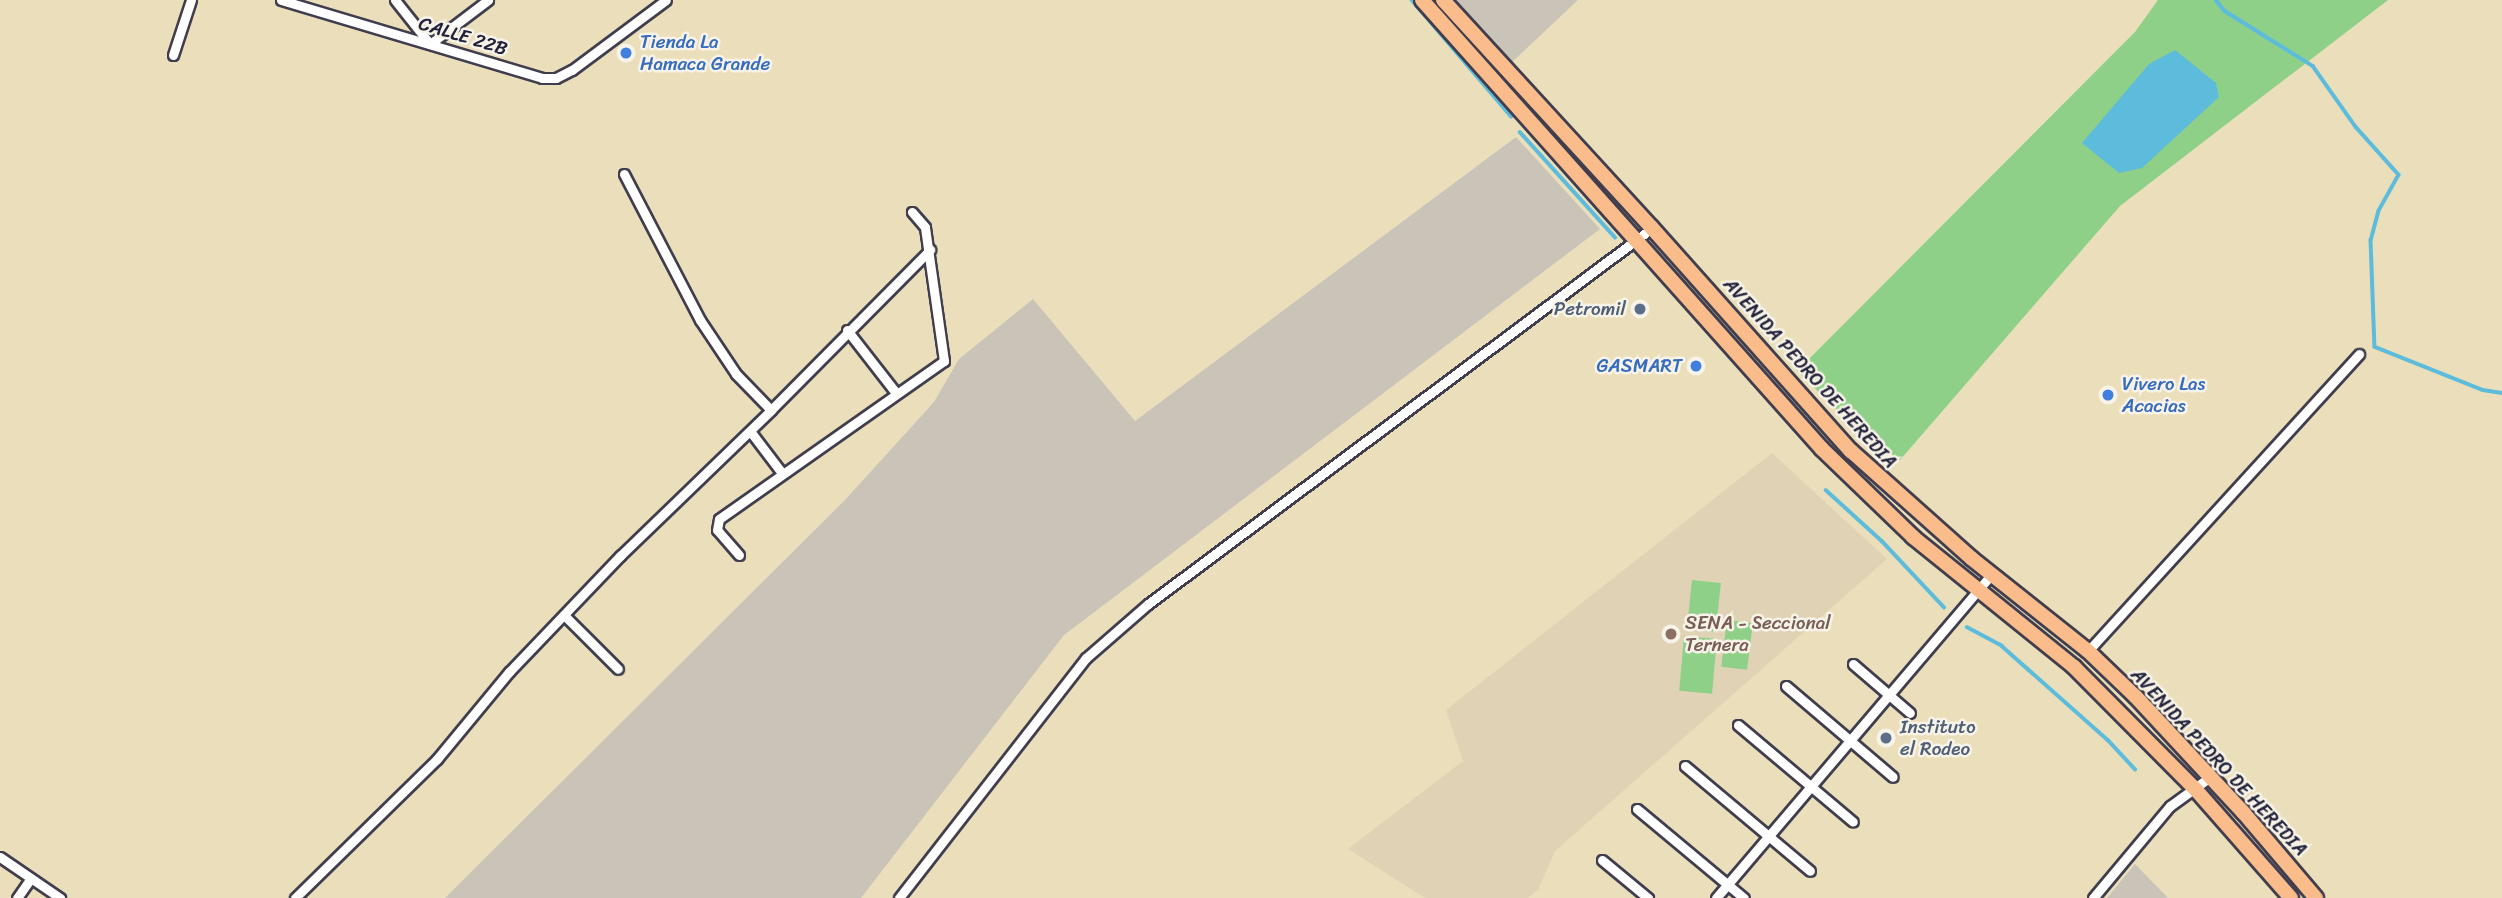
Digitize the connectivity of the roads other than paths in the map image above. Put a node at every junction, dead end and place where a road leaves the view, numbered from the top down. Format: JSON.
{"nodes":[{"id":1,"x":191,"y":0,"type":"edge"},
{"id":2,"x":395,"y":0,"type":"edge"},
{"id":3,"x":488,"y":0,"type":"edge"},
{"id":4,"x":666,"y":0,"type":"edge"},
{"id":5,"x":1422,"y":0,"type":"edge"},
{"id":6,"x":1443,"y":0,"type":"edge"},
{"id":7,"x":287,"y":1,"type":"edge"},
{"id":8,"x":430,"y":44,"type":"junction"},
{"id":9,"x":173,"y":55,"type":"dead end"},
{"id":10,"x":624,"y":174,"type":"dead end"},
{"id":11,"x":912,"y":212,"type":"dead end"},
{"id":12,"x":1652,"y":228,"type":"junction"},
{"id":13,"x":1638,"y":239,"type":"junction"},
{"id":14,"x":930,"y":250,"type":"junction"},
{"id":15,"x":847,"y":330,"type":"junction"},
{"id":16,"x":2359,"y":354,"type":"dead end"},
{"id":17,"x":897,"y":393,"type":"junction"},
{"id":18,"x":771,"y":410,"type":"junction"},
{"id":19,"x":750,"y":431,"type":"junction"},
{"id":20,"x":782,"y":473,"type":"junction"},
{"id":21,"x":739,"y":555,"type":"dead end"},
{"id":22,"x":1991,"y":575,"type":"junction"},
{"id":23,"x":1977,"y":591,"type":"junction"},
{"id":24,"x":564,"y":615,"type":"junction"},
{"id":25,"x":2088,"y":651,"type":"junction"},
{"id":26,"x":1853,"y":664,"type":"dead end"},
{"id":27,"x":618,"y":669,"type":"dead end"},
{"id":28,"x":1786,"y":686,"type":"dead end"},
{"id":29,"x":1889,"y":695,"type":"junction"},
{"id":30,"x":1910,"y":713,"type":"dead end"},
{"id":31,"x":1738,"y":725,"type":"dead end"},
{"id":32,"x":1850,"y":741,"type":"junction"},
{"id":33,"x":1685,"y":766,"type":"dead end"},
{"id":34,"x":1893,"y":777,"type":"dead end"},
{"id":35,"x":2210,"y":777,"type":"junction"},
{"id":36,"x":1811,"y":786,"type":"junction"},
{"id":37,"x":2196,"y":790,"type":"junction"},
{"id":38,"x":1637,"y":809,"type":"dead end"},
{"id":39,"x":1853,"y":822,"type":"dead end"},
{"id":40,"x":1769,"y":835,"type":"junction"},
{"id":41,"x":0,"y":857,"type":"edge"},
{"id":42,"x":1602,"y":860,"type":"dead end"},
{"id":43,"x":1810,"y":871,"type":"dead end"},
{"id":44,"x":32,"y":878,"type":"junction"},
{"id":45,"x":1727,"y":885,"type":"junction"},
{"id":46,"x":17,"y":898,"type":"edge"},
{"id":47,"x":60,"y":898,"type":"edge"},
{"id":48,"x":295,"y":898,"type":"edge"},
{"id":49,"x":899,"y":898,"type":"edge"},
{"id":50,"x":1648,"y":898,"type":"edge"},
{"id":51,"x":1716,"y":898,"type":"edge"},
{"id":52,"x":1744,"y":898,"type":"edge"},
{"id":53,"x":2093,"y":898,"type":"edge"},
{"id":54,"x":2291,"y":898,"type":"edge"},
{"id":55,"x":2316,"y":898,"type":"edge"}],
"edges":[{"from":1,"to":9,"type":"street"},
{"from":2,"to":8,"type":"street"},
{"from":3,"to":8,"type":"street"},
{"from":4,"to":8,"type":"street","name":"CALLE 22B"},
{"from":5,"to":13,"type":"highway","name":"AVENIDA PEDRO DE HEREDIA"},
{"from":6,"to":12,"type":"highway","name":"AVENIDA PEDRO DE HEREDIA"},
{"from":7,"to":8,"type":"street","name":"CALLE 22B"},
{"from":10,"to":18,"type":"street"},
{"from":11,"to":14,"type":"street"},
{"from":12,"to":13,"type":"street"},
{"from":12,"to":22,"type":"highway","name":"AVENIDA PEDRO DE HEREDIA"},
{"from":13,"to":23,"type":"highway","name":"AVENIDA PEDRO DE HEREDIA"},
{"from":13,"to":49,"type":"street"},
{"from":14,"to":15,"type":"street"},
{"from":14,"to":17,"type":"street"},
{"from":15,"to":17,"type":"street"},
{"from":15,"to":18,"type":"street"},
{"from":16,"to":25,"type":"street"},
{"from":17,"to":20,"type":"street"},
{"from":18,"to":19,"type":"street"},
{"from":19,"to":20,"type":"street"},
{"from":19,"to":24,"type":"street"},
{"from":20,"to":21,"type":"street"},
{"from":22,"to":23,"type":"street"},
{"from":22,"to":25,"type":"highway","name":"AVENIDA PEDRO DE HEREDIA"},
{"from":23,"to":29,"type":"street"},
{"from":23,"to":37,"type":"highway","name":"AVENIDA PEDRO DE HEREDIA"},
{"from":24,"to":27,"type":"street"},
{"from":24,"to":48,"type":"street"},
{"from":25,"to":35,"type":"highway","name":"AVENIDA PEDRO DE HEREDIA"},
{"from":26,"to":29,"type":"street"},
{"from":28,"to":32,"type":"street"},
{"from":29,"to":30,"type":"street"},
{"from":29,"to":32,"type":"street"},
{"from":31,"to":36,"type":"street"},
{"from":32,"to":34,"type":"street"},
{"from":32,"to":36,"type":"street"},
{"from":33,"to":40,"type":"street"},
{"from":35,"to":37,"type":"street"},
{"from":35,"to":55,"type":"highway","name":"AVENIDA PEDRO DE HEREDIA"},
{"from":36,"to":39,"type":"street"},
{"from":36,"to":40,"type":"street"},
{"from":37,"to":53,"type":"street"},
{"from":37,"to":54,"type":"highway","name":"AVENIDA PEDRO DE HEREDIA"},
{"from":38,"to":45,"type":"street"},
{"from":40,"to":43,"type":"street"},
{"from":40,"to":45,"type":"street"},
{"from":41,"to":44,"type":"street"},
{"from":42,"to":50,"type":"street"},
{"from":44,"to":46,"type":"street"},
{"from":44,"to":47,"type":"street"},
{"from":45,"to":51,"type":"street"},
{"from":45,"to":52,"type":"street"}]}
